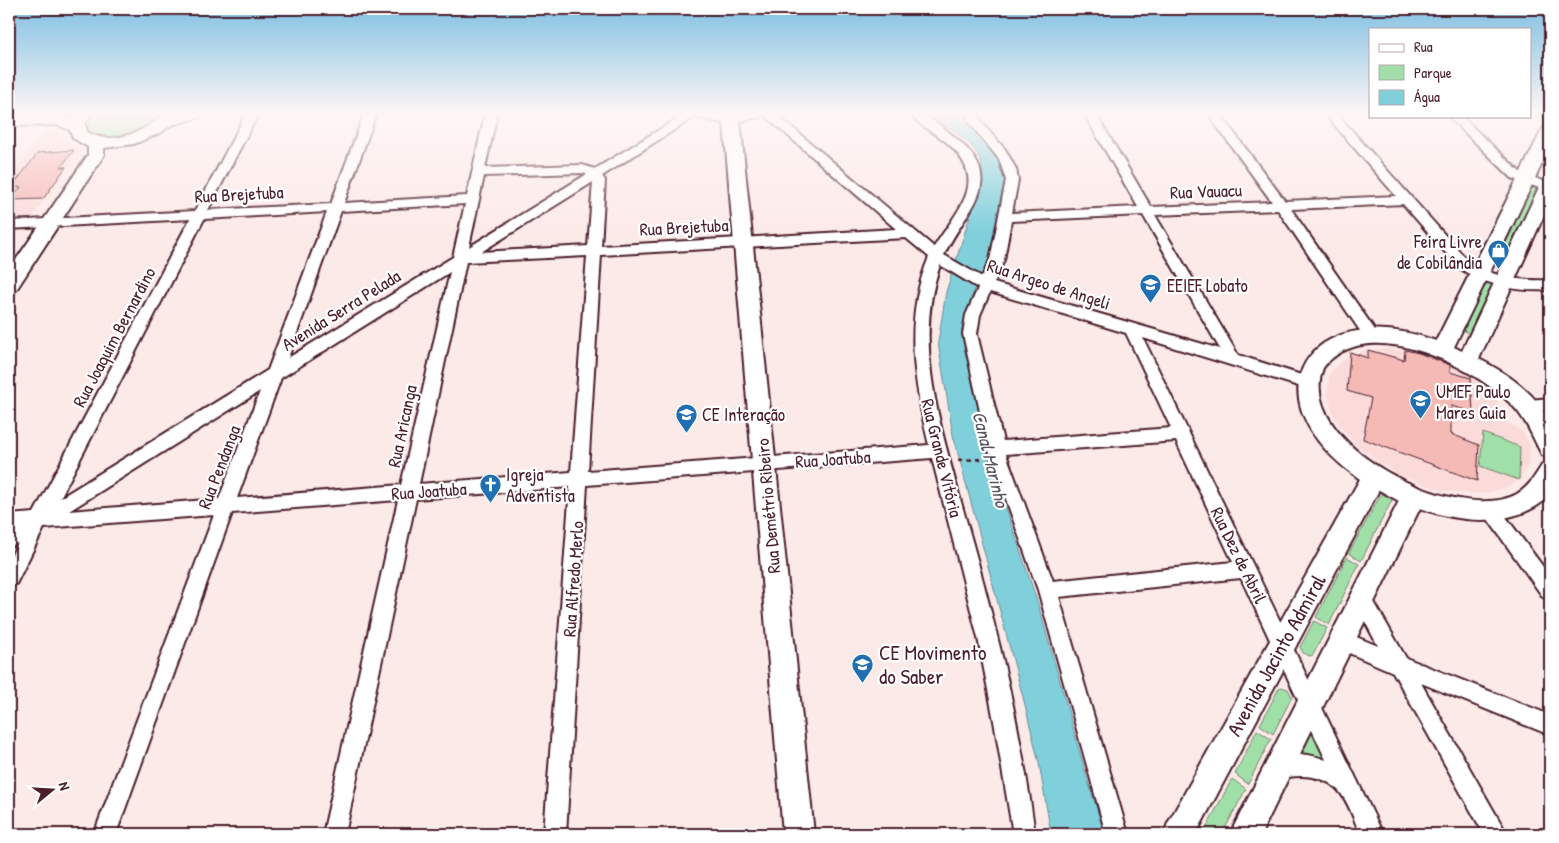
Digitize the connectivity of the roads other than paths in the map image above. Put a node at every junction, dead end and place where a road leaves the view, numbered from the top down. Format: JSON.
{"nodes":[{"id":1,"x":96,"y":153,"type":"edge"},
{"id":2,"x":102,"y":153,"type":"edge"},
{"id":3,"x":232,"y":153,"type":"edge"},
{"id":4,"x":356,"y":153,"type":"edge"},
{"id":5,"x":482,"y":153,"type":"edge"},
{"id":6,"x":629,"y":153,"type":"edge"},
{"id":7,"x":735,"y":153,"type":"edge"},
{"id":8,"x":815,"y":153,"type":"edge"},
{"id":9,"x":964,"y":153,"type":"edge"},
{"id":10,"x":1003,"y":153,"type":"edge"},
{"id":11,"x":1113,"y":153,"type":"edge"},
{"id":12,"x":1243,"y":153,"type":"edge"},
{"id":13,"x":1365,"y":153,"type":"edge"},
{"id":14,"x":1493,"y":153,"type":"edge"},
{"id":15,"x":1539,"y":153,"type":"edge"},
{"id":16,"x":94,"y":159,"type":"junction"},
{"id":17,"x":478,"y":172,"type":"junction"},
{"id":18,"x":596,"y":174,"type":"junction"},
{"id":19,"x":1526,"y":180,"type":"junction"},
{"id":20,"x":1550,"y":186,"type":"edge"},
{"id":21,"x":472,"y":200,"type":"junction"},
{"id":22,"x":1406,"y":200,"type":"junction"},
{"id":23,"x":1282,"y":206,"type":"junction"},
{"id":24,"x":336,"y":207,"type":"junction"},
{"id":25,"x":1147,"y":212,"type":"junction"},
{"id":26,"x":200,"y":214,"type":"junction"},
{"id":27,"x":1006,"y":217,"type":"junction"},
{"id":28,"x":51,"y":223,"type":"junction"},
{"id":29,"x":9,"y":224,"type":"edge"},
{"id":30,"x":909,"y":233,"type":"junction"},
{"id":31,"x":743,"y":242,"type":"junction"},
{"id":32,"x":595,"y":250,"type":"junction"},
{"id":33,"x":460,"y":259,"type":"junction"},
{"id":34,"x":941,"y":261,"type":"junction"},
{"id":35,"x":1480,"y":274,"type":"junction"},
{"id":36,"x":1504,"y":283,"type":"junction"},
{"id":37,"x":983,"y":284,"type":"junction"},
{"id":38,"x":9,"y":285,"type":"edge"},
{"id":39,"x":1550,"y":285,"type":"edge"},
{"id":40,"x":1132,"y":330,"type":"junction"},
{"id":41,"x":1372,"y":337,"type":"junction"},
{"id":42,"x":1442,"y":350,"type":"junction"},
{"id":43,"x":1233,"y":359,"type":"junction"},
{"id":44,"x":1468,"y":361,"type":"junction"},
{"id":45,"x":276,"y":373,"type":"junction"},
{"id":46,"x":1308,"y":383,"type":"junction"},
{"id":47,"x":1550,"y":404,"type":"edge"},
{"id":48,"x":1526,"y":405,"type":"junction"},
{"id":49,"x":1181,"y":434,"type":"junction"},
{"id":50,"x":1550,"y":448,"type":"edge"},
{"id":51,"x":994,"y":454,"type":"junction"},
{"id":52,"x":944,"y":456,"type":"junction"},
{"id":53,"x":764,"y":464,"type":"junction"},
{"id":54,"x":1550,"y":472,"type":"edge"},
{"id":55,"x":1374,"y":476,"type":"junction"},
{"id":56,"x":579,"y":479,"type":"junction"},
{"id":57,"x":408,"y":492,"type":"junction"},
{"id":58,"x":1414,"y":496,"type":"junction"},
{"id":59,"x":226,"y":507,"type":"junction"},
{"id":60,"x":1491,"y":510,"type":"junction"},
{"id":61,"x":38,"y":521,"type":"junction"},
{"id":62,"x":9,"y":523,"type":"edge"},
{"id":63,"x":9,"y":539,"type":"edge"},
{"id":64,"x":1246,"y":569,"type":"junction"},
{"id":65,"x":9,"y":578,"type":"edge"},
{"id":66,"x":1547,"y":582,"type":"edge"},
{"id":67,"x":1047,"y":590,"type":"junction"},
{"id":68,"x":1362,"y":599,"type":"junction"},
{"id":69,"x":1342,"y":640,"type":"junction"},
{"id":70,"x":1282,"y":644,"type":"junction"},
{"id":71,"x":1400,"y":665,"type":"junction"},
{"id":72,"x":1310,"y":703,"type":"junction"},
{"id":73,"x":1550,"y":725,"type":"edge"},
{"id":74,"x":1277,"y":769,"type":"junction"},
{"id":75,"x":1350,"y":786,"type":"junction"},
{"id":76,"x":105,"y":834,"type":"edge"},
{"id":77,"x":334,"y":834,"type":"edge"},
{"id":78,"x":555,"y":834,"type":"edge"},
{"id":79,"x":799,"y":834,"type":"edge"},
{"id":80,"x":1024,"y":834,"type":"edge"},
{"id":81,"x":1117,"y":834,"type":"edge"},
{"id":82,"x":1179,"y":834,"type":"edge"},
{"id":83,"x":1244,"y":834,"type":"edge"},
{"id":84,"x":1372,"y":834,"type":"edge"},
{"id":85,"x":1496,"y":834,"type":"edge"}],
"edges":[{"from":1,"to":16,"type":"street"},
{"from":2,"to":16,"type":"street"},
{"from":3,"to":26,"type":"street","name":"Rua Joaquim Bernardino"},
{"from":4,"to":24,"type":"street","name":"Rua Pendanga"},
{"from":5,"to":17,"type":"street","name":"Rua Aricanga"},
{"from":6,"to":18,"type":"street","name":"Avenida Serra Pelada"},
{"from":7,"to":31,"type":"street","name":"Rua Demétrio Ribeiro"},
{"from":8,"to":30,"type":"street","name":"Rua Argeo de Angeli"},
{"from":9,"to":34,"type":"street","name":"Rua Grande Vitória"},
{"from":10,"to":27,"type":"street"},
{"from":11,"to":25,"type":"street"},
{"from":12,"to":23,"type":"street"},
{"from":13,"to":22,"type":"street"},
{"from":14,"to":19,"type":"street"},
{"from":15,"to":19,"type":"street"},
{"from":16,"to":28,"type":"street"},
{"from":17,"to":18,"type":"street"},
{"from":17,"to":21,"type":"street","name":"Rua Aricanga"},
{"from":18,"to":32,"type":"street","name":"Rua Alfredo Merlo"},
{"from":18,"to":33,"type":"street","name":"Avenida Serra Pelada"},
{"from":19,"to":20,"type":"street"},
{"from":19,"to":35,"type":"street"},
{"from":20,"to":36,"type":"street"},
{"from":21,"to":24,"type":"street","name":"Rua Brejetuba"},
{"from":21,"to":33,"type":"street","name":"Rua Aricanga"},
{"from":22,"to":23,"type":"street","name":"Rua Vauacu"},
{"from":22,"to":35,"type":"street"},
{"from":23,"to":25,"type":"street","name":"Rua Vauacu"},
{"from":23,"to":41,"type":"street"},
{"from":24,"to":26,"type":"street","name":"Rua Brejetuba"},
{"from":24,"to":45,"type":"street","name":"Rua Pendanga"},
{"from":25,"to":27,"type":"street","name":"Rua Vauacu"},
{"from":25,"to":43,"type":"street"},
{"from":26,"to":28,"type":"street","name":"Rua Brejetuba"},
{"from":26,"to":61,"type":"street","name":"Rua Joaquim Bernardino"},
{"from":27,"to":37,"type":"street"},
{"from":28,"to":29,"type":"street","name":"Rua Brejetuba"},
{"from":28,"to":38,"type":"street"},
{"from":30,"to":31,"type":"street","name":"Rua Brejetuba"},
{"from":30,"to":34,"type":"street","name":"Rua Argeo de Angeli"},
{"from":31,"to":32,"type":"street","name":"Rua Brejetuba"},
{"from":31,"to":53,"type":"street","name":"Rua Demétrio Ribeiro"},
{"from":32,"to":33,"type":"street","name":"Rua Brejetuba"},
{"from":32,"to":56,"type":"street","name":"Rua Alfredo Merlo"},
{"from":33,"to":45,"type":"street","name":"Avenida Serra Pelada"},
{"from":33,"to":57,"type":"street","name":"Rua Aricanga"},
{"from":34,"to":37,"type":"street","name":"Rua Argeo de Angeli"},
{"from":34,"to":52,"type":"street","name":"Rua Grande Vitória"},
{"from":35,"to":36,"type":"street"},
{"from":35,"to":42,"type":"street"},
{"from":36,"to":39,"type":"street"},
{"from":36,"to":44,"type":"street"},
{"from":37,"to":40,"type":"street","name":"Rua Argeo de Angeli"},
{"from":37,"to":51,"type":"street"},
{"from":40,"to":43,"type":"street","name":"Rua Argeo de Angeli"},
{"from":40,"to":49,"type":"street","name":"Rua Dez de Abril"},
{"from":41,"to":42,"type":"street"},
{"from":41,"to":46,"type":"street"},
{"from":42,"to":44,"type":"street"},
{"from":43,"to":46,"type":"street","name":"Rua Argeo de Angeli"},
{"from":44,"to":48,"type":"street"},
{"from":45,"to":59,"type":"street","name":"Rua Pendanga"},
{"from":45,"to":61,"type":"street","name":"Avenida Serra Pelada"},
{"from":46,"to":55,"type":"street"},
{"from":47,"to":48,"type":"street"},
{"from":48,"to":50,"type":"street"},
{"from":49,"to":51,"type":"street"},
{"from":49,"to":64,"type":"street","name":"Rua Dez de Abril"},
{"from":51,"to":67,"type":"street"},
{"from":52,"to":53,"type":"street","name":"Rua Joatuba"},
{"from":52,"to":80,"type":"street","name":"Rua Grande Vitória"},
{"from":53,"to":56,"type":"street","name":"Rua Joatuba"},
{"from":53,"to":79,"type":"street","name":"Rua Demétrio Ribeiro"},
{"from":54,"to":60,"type":"street"},
{"from":55,"to":58,"type":"street"},
{"from":55,"to":70,"type":"street","name":"Avenida Jacinto Admiral"},
{"from":56,"to":57,"type":"street","name":"Rua Joatuba"},
{"from":56,"to":78,"type":"street","name":"Rua Alfredo Merlo"},
{"from":57,"to":59,"type":"street","name":"Rua Joatuba"},
{"from":57,"to":77,"type":"street","name":"Rua Aricanga"},
{"from":58,"to":60,"type":"street"},
{"from":58,"to":68,"type":"street"},
{"from":59,"to":61,"type":"street","name":"Rua Joatuba"},
{"from":59,"to":76,"type":"street","name":"Rua Pendanga"},
{"from":60,"to":66,"type":"street"},
{"from":61,"to":62,"type":"street","name":"Rua Joatuba"},
{"from":61,"to":63,"type":"street","name":"Avenida Serra Pelada"},
{"from":61,"to":65,"type":"street","name":"Rua Joaquim Bernardino"},
{"from":64,"to":67,"type":"street"},
{"from":64,"to":70,"type":"street","name":"Rua Dez de Abril"},
{"from":67,"to":81,"type":"street"},
{"from":68,"to":69,"type":"street"},
{"from":68,"to":71,"type":"street"},
{"from":69,"to":71,"type":"street"},
{"from":69,"to":72,"type":"street"},
{"from":70,"to":72,"type":"street","name":"Rua Dez de Abril"},
{"from":70,"to":82,"type":"street","name":"Avenida Jacinto Admiral"},
{"from":71,"to":73,"type":"street"},
{"from":71,"to":85,"type":"street"},
{"from":72,"to":74,"type":"street"},
{"from":72,"to":75,"type":"street","name":"Rua Dez de Abril"},
{"from":74,"to":75,"type":"street"},
{"from":74,"to":83,"type":"street"},
{"from":75,"to":84,"type":"street","name":"Rua Dez de Abril"}]}
